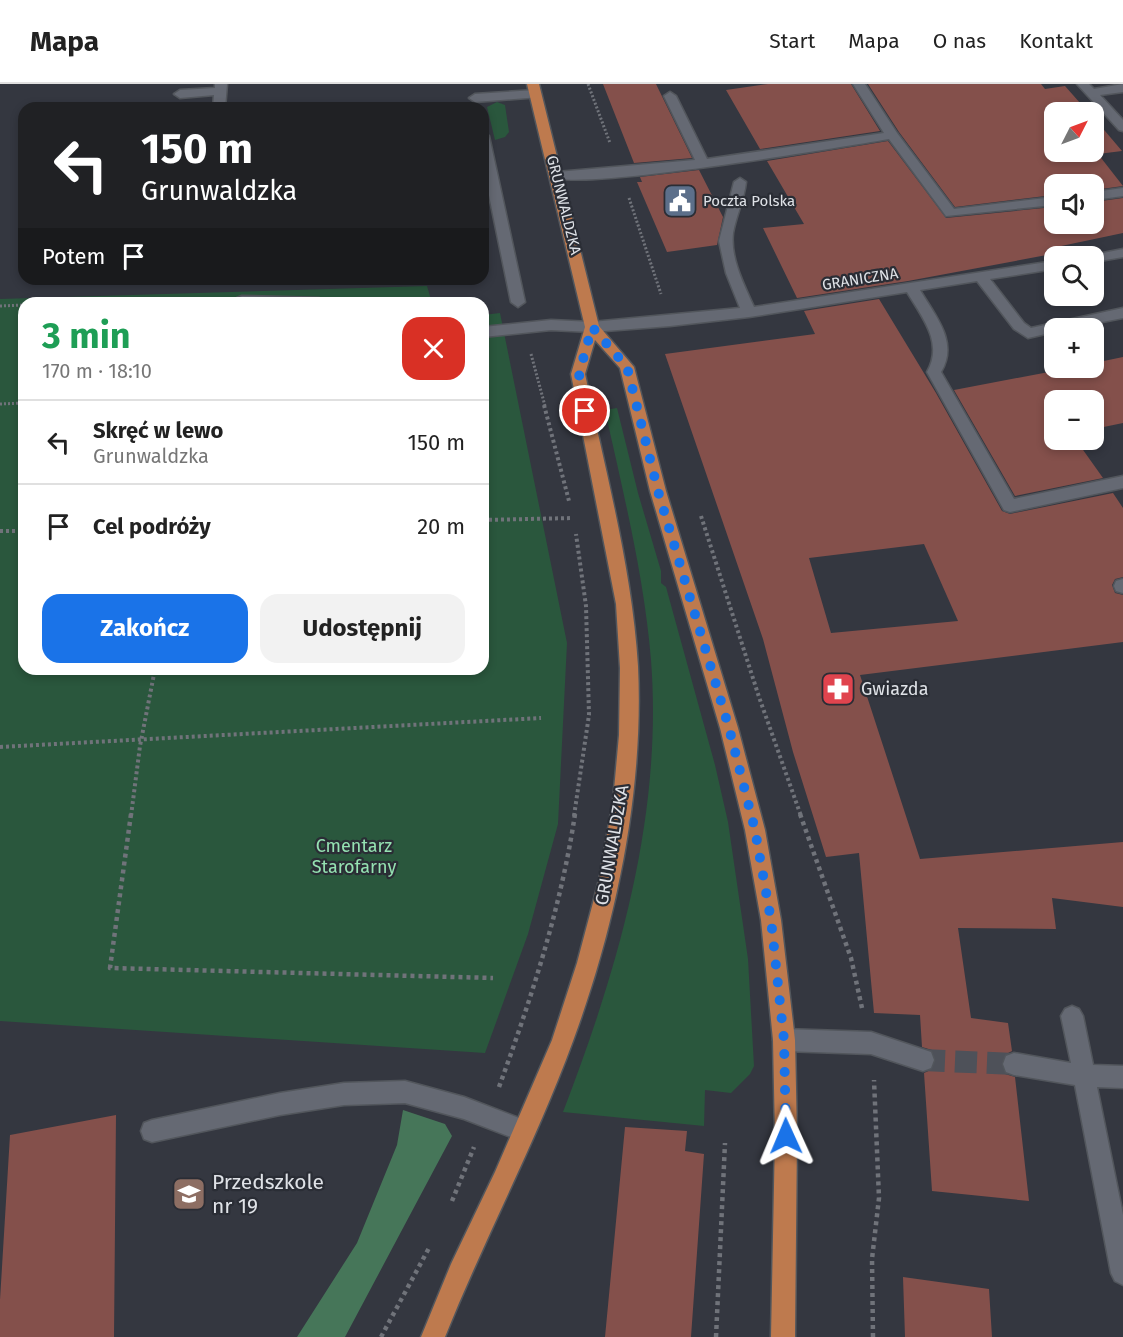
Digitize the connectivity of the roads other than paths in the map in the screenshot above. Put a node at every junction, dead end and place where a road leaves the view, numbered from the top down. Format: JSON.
{"nodes":[{"id":1,"x":472,"y":84,"type":"edge"},
{"id":2,"x":859,"y":84,"type":"edge"},
{"id":3,"x":221,"y":87,"type":"edge"},
{"id":4,"x":1123,"y":88,"type":"edge"},
{"id":5,"x":534,"y":89,"type":"edge"},
{"id":6,"x":1087,"y":89,"type":"edge"},
{"id":7,"x":180,"y":94,"type":"dead end"},
{"id":8,"x":670,"y":96,"type":"dead end"},
{"id":9,"x":220,"y":102,"type":"edge"},
{"id":10,"x":476,"y":102,"type":"edge"},
{"id":11,"x":480,"y":102,"type":"edge"},
{"id":12,"x":1123,"y":127,"type":"edge"},
{"id":13,"x":892,"y":135,"type":"junction"},
{"id":14,"x":489,"y":164,"type":"edge"},
{"id":15,"x":703,"y":164,"type":"junction"},
{"id":16,"x":557,"y":176,"type":"junction"},
{"id":17,"x":740,"y":182,"type":"dead end"},
{"id":18,"x":1123,"y":192,"type":"edge"},
{"id":19,"x":1104,"y":195,"type":"edge"},
{"id":20,"x":1044,"y":202,"type":"edge"},
{"id":21,"x":1123,"y":253,"type":"edge"},
{"id":22,"x":1104,"y":256,"type":"edge"},
{"id":23,"x":1044,"y":267,"type":"edge"},
{"id":24,"x":982,"y":278,"type":"junction"},
{"id":25,"x":912,"y":288,"type":"junction"},
{"id":26,"x":518,"y":302,"type":"dead end"},
{"id":27,"x":749,"y":312,"type":"junction"},
{"id":28,"x":1123,"y":312,"type":"edge"},
{"id":29,"x":592,"y":327,"type":"junction"},
{"id":30,"x":489,"y":331,"type":"edge"},
{"id":31,"x":1123,"y":482,"type":"edge"},
{"id":32,"x":1072,"y":1016,"type":"dead end"},
{"id":33,"x":784,"y":1040,"type":"junction"},
{"id":34,"x":923,"y":1060,"type":"tunnel mouth"},
{"id":35,"x":1014,"y":1064,"type":"tunnel mouth"},
{"id":36,"x":1083,"y":1076,"type":"junction"},
{"id":37,"x":1123,"y":1077,"type":"edge"},
{"id":38,"x":152,"y":1131,"type":"dead end"},
{"id":39,"x":524,"y":1131,"type":"junction"},
{"id":40,"x":1123,"y":1273,"type":"edge"},
{"id":41,"x":433,"y":1337,"type":"edge"},
{"id":42,"x":783,"y":1337,"type":"edge"}],
"edges":[{"from":1,"to":10,"type":"street"},
{"from":2,"to":13,"type":"street"},
{"from":3,"to":7,"type":"street"},
{"from":3,"to":9,"type":"street"},
{"from":4,"to":6,"type":"street"},
{"from":5,"to":11,"type":"street"},
{"from":5,"to":16,"type":"main road","name":"GRUNWALDZKA"},
{"from":6,"to":12,"type":"street"},
{"from":8,"to":15,"type":"street"},
{"from":13,"to":15,"type":"street"},
{"from":13,"to":20,"type":"street"},
{"from":14,"to":26,"type":"street"},
{"from":15,"to":16,"type":"street"},
{"from":16,"to":29,"type":"main road","name":"GRUNWALDZKA"},
{"from":17,"to":27,"type":"street"},
{"from":18,"to":19,"type":"street"},
{"from":21,"to":22,"type":"street"},
{"from":23,"to":24,"type":"street","name":"GRANICZNA"},
{"from":24,"to":25,"type":"street","name":"GRANICZNA"},
{"from":24,"to":28,"type":"street"},
{"from":25,"to":27,"type":"street","name":"GRANICZNA"},
{"from":25,"to":31,"type":"street"},
{"from":27,"to":29,"type":"street","name":"GRANICZNA"},
{"from":29,"to":30,"type":"street","name":"GRANICZNA"},
{"from":29,"to":33,"type":"main road","name":"GRUNWALDZKA"},
{"from":29,"to":39,"type":"main road","name":"GRUNWALDZKA"},
{"from":32,"to":36,"type":"street"},
{"from":33,"to":34,"type":"street"},
{"from":33,"to":42,"type":"main road","name":"GRUNWALDZKA"},
{"from":35,"to":36,"type":"street"},
{"from":36,"to":37,"type":"street"},
{"from":36,"to":40,"type":"street"},
{"from":38,"to":39,"type":"street"},
{"from":39,"to":41,"type":"main road","name":"GRUNWALDZKA"}]}
